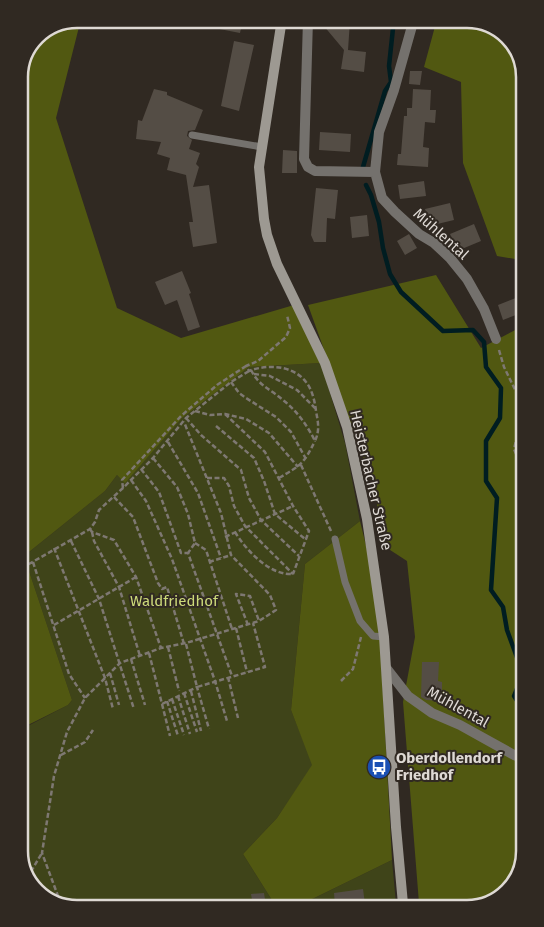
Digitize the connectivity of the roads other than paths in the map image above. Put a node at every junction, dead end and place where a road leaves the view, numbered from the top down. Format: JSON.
{"nodes":[{"id":1,"x":281,"y":28,"type":"edge"},
{"id":2,"x":308,"y":28,"type":"edge"},
{"id":3,"x":411,"y":28,"type":"edge"},
{"id":4,"x":192,"y":135,"type":"dead end"},
{"id":5,"x":262,"y":147,"type":"junction"},
{"id":6,"x":375,"y":172,"type":"junction"},
{"id":7,"x":496,"y":339,"type":"road end"},
{"id":8,"x":335,"y":539,"type":"road end"},
{"id":9,"x":384,"y":637,"type":"junction"},
{"id":10,"x":387,"y":669,"type":"junction"},
{"id":11,"x":516,"y":756,"type":"edge"},
{"id":12,"x":403,"y":900,"type":"edge"}],
"edges":[{"from":1,"to":5,"type":"main road","name":"Heisterbacher Straße"},
{"from":2,"to":6,"type":"street"},
{"from":3,"to":6,"type":"street","name":"Mühlental"},
{"from":4,"to":5,"type":"lane"},
{"from":5,"to":9,"type":"main road","name":"Heisterbacher Straße"},
{"from":6,"to":7,"type":"street","name":"Mühlental"},
{"from":8,"to":9,"type":"lane"},
{"from":9,"to":10,"type":"main road","name":"Heisterbacher Straße"},
{"from":10,"to":11,"type":"street","name":"Mühlental"},
{"from":10,"to":12,"type":"main road","name":"Heisterbacher Straße"}]}
